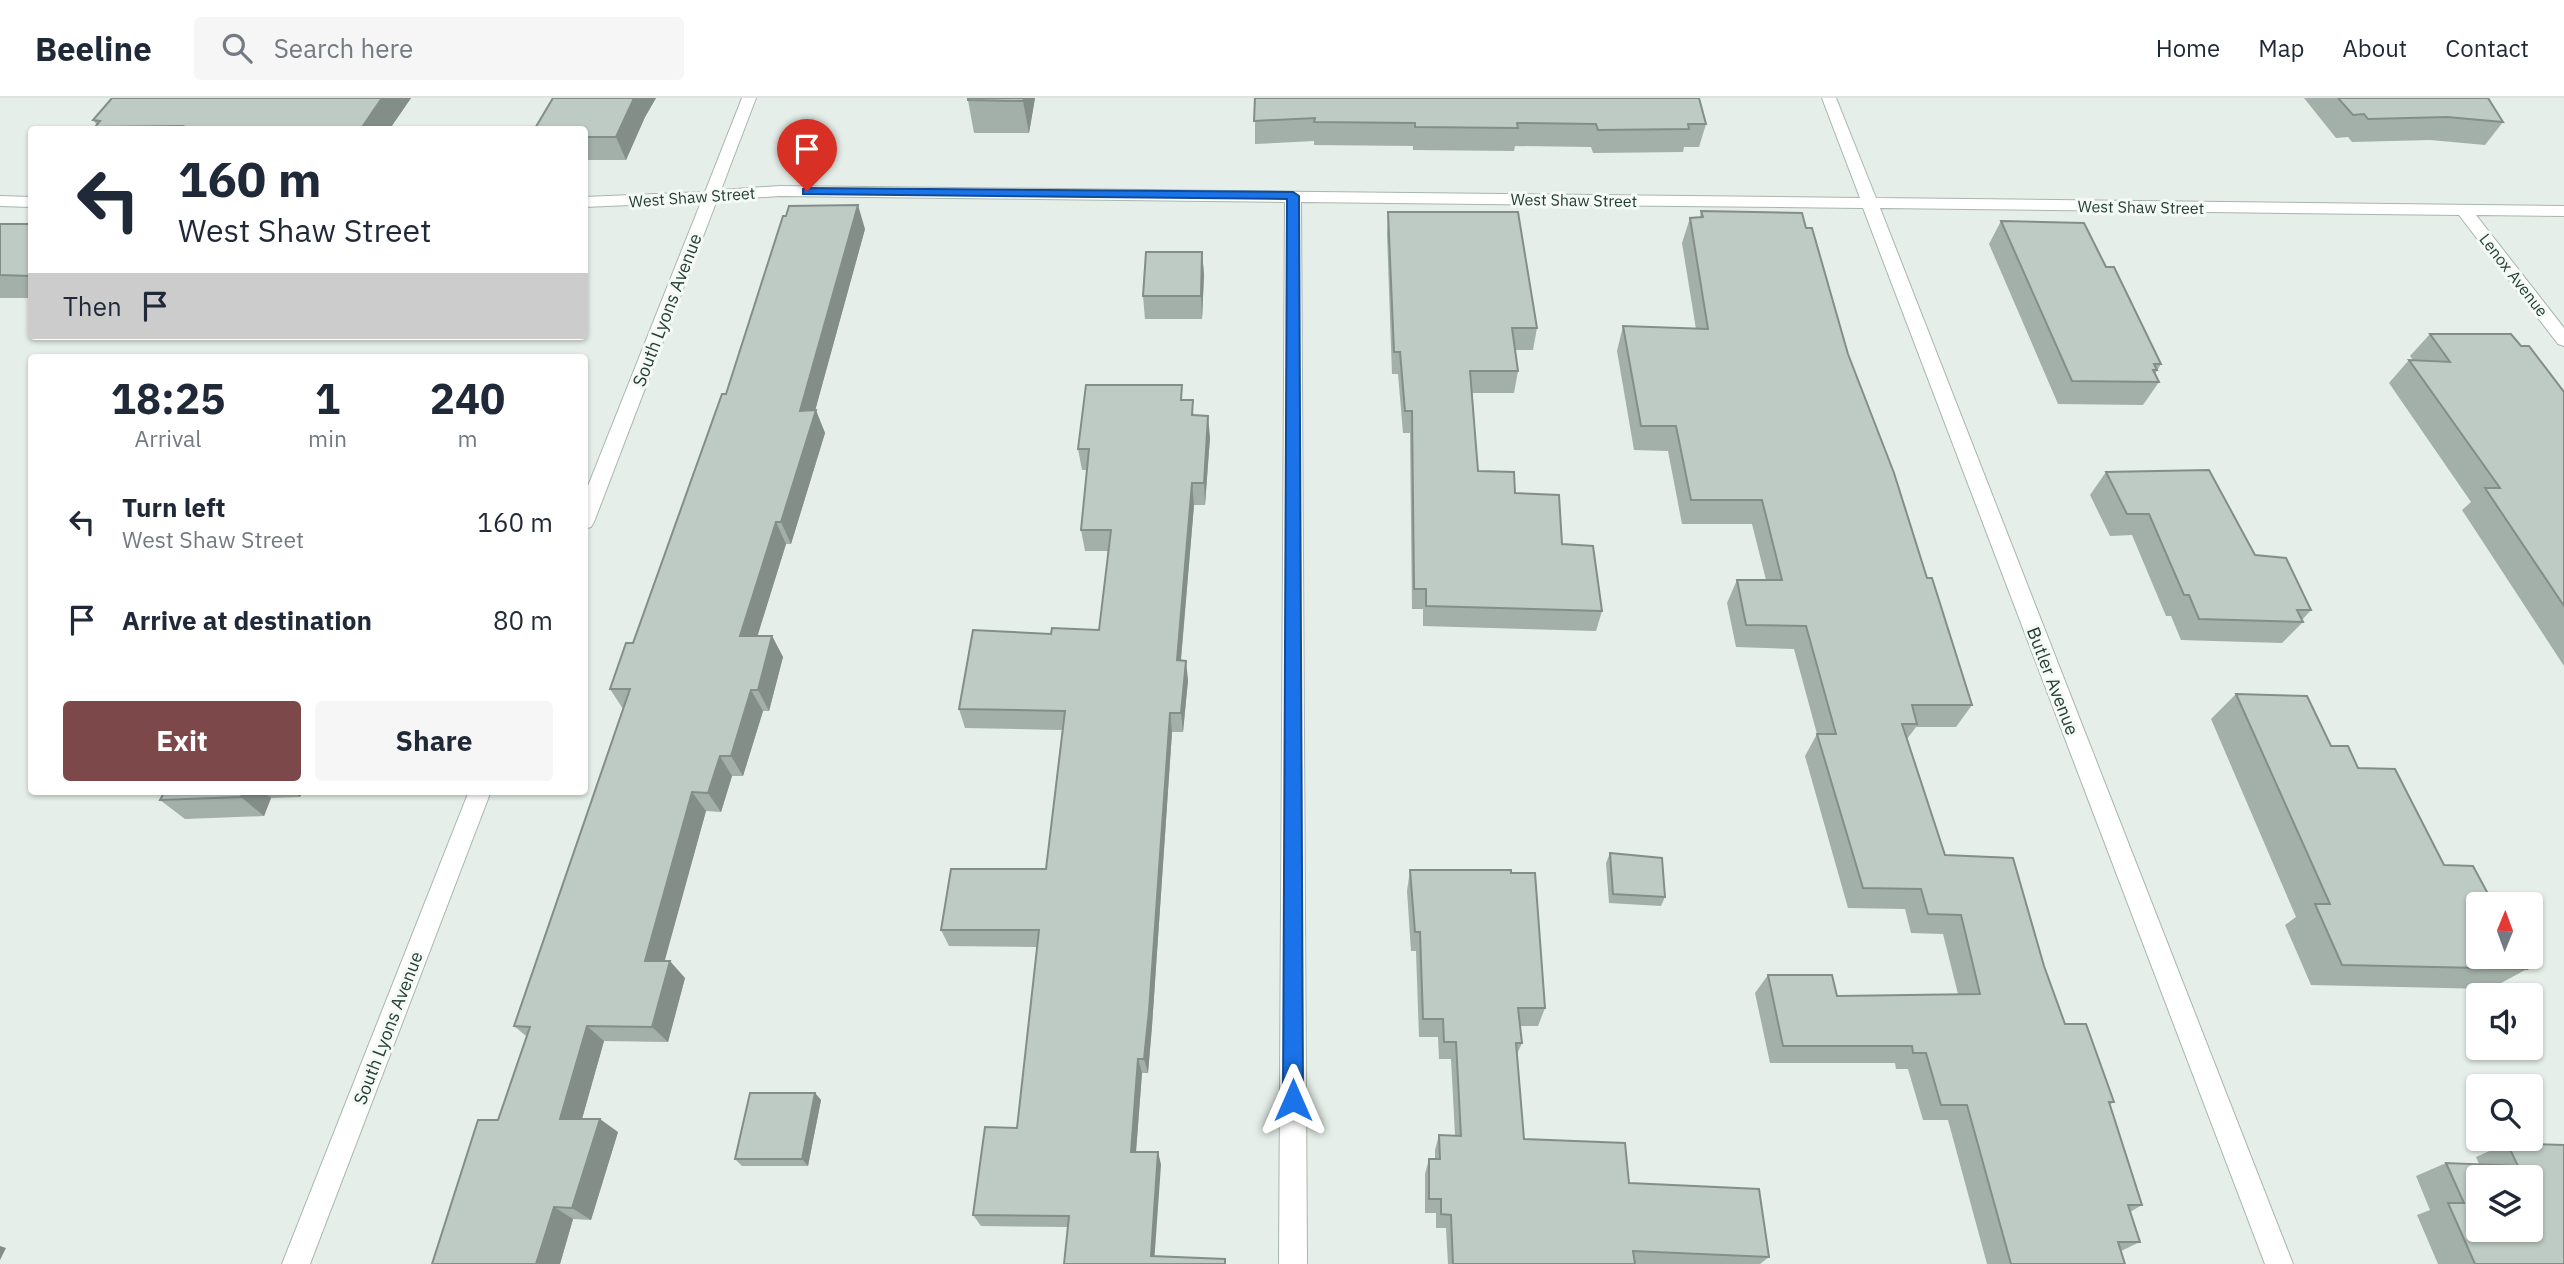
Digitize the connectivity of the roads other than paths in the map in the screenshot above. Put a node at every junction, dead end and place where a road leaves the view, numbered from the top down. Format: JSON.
{"nodes":[{"id":1,"x":749,"y":98,"type":"edge"},
{"id":2,"x":1829,"y":98,"type":"edge"},
{"id":3,"x":712,"y":196,"type":"junction"},
{"id":4,"x":1293,"y":196,"type":"junction"},
{"id":5,"x":0,"y":201,"type":"edge"},
{"id":6,"x":28,"y":202,"type":"edge"},
{"id":7,"x":588,"y":202,"type":"edge"},
{"id":8,"x":1869,"y":204,"type":"junction"},
{"id":9,"x":2464,"y":211,"type":"junction"},
{"id":10,"x":2564,"y":211,"type":"edge"},
{"id":11,"x":2564,"y":341,"type":"edge"},
{"id":12,"x":588,"y":512,"type":"edge"},
{"id":13,"x":478,"y":795,"type":"edge"},
{"id":14,"x":296,"y":1264,"type":"edge"},
{"id":15,"x":1293,"y":1264,"type":"edge"},
{"id":16,"x":2278,"y":1264,"type":"edge"}],
"edges":[{"from":1,"to":3,"type":"street","name":"South Lyons Avenue"},
{"from":2,"to":8,"type":"street","name":"Butler Avenue"},
{"from":3,"to":4,"type":"street","name":"West Shaw Street"},
{"from":3,"to":7,"type":"street","name":"West Shaw Street"},
{"from":3,"to":12,"type":"street","name":"South Lyons Avenue"},
{"from":4,"to":8,"type":"street","name":"West Shaw Street"},
{"from":4,"to":15,"type":"street"},
{"from":5,"to":6,"type":"street"},
{"from":8,"to":9,"type":"street","name":"West Shaw Street"},
{"from":8,"to":16,"type":"street","name":"Butler Avenue"},
{"from":9,"to":10,"type":"street","name":"West Shaw Street"},
{"from":9,"to":11,"type":"street","name":"Lenox Avenue"},
{"from":13,"to":14,"type":"street","name":"South Lyons Avenue"}]}
